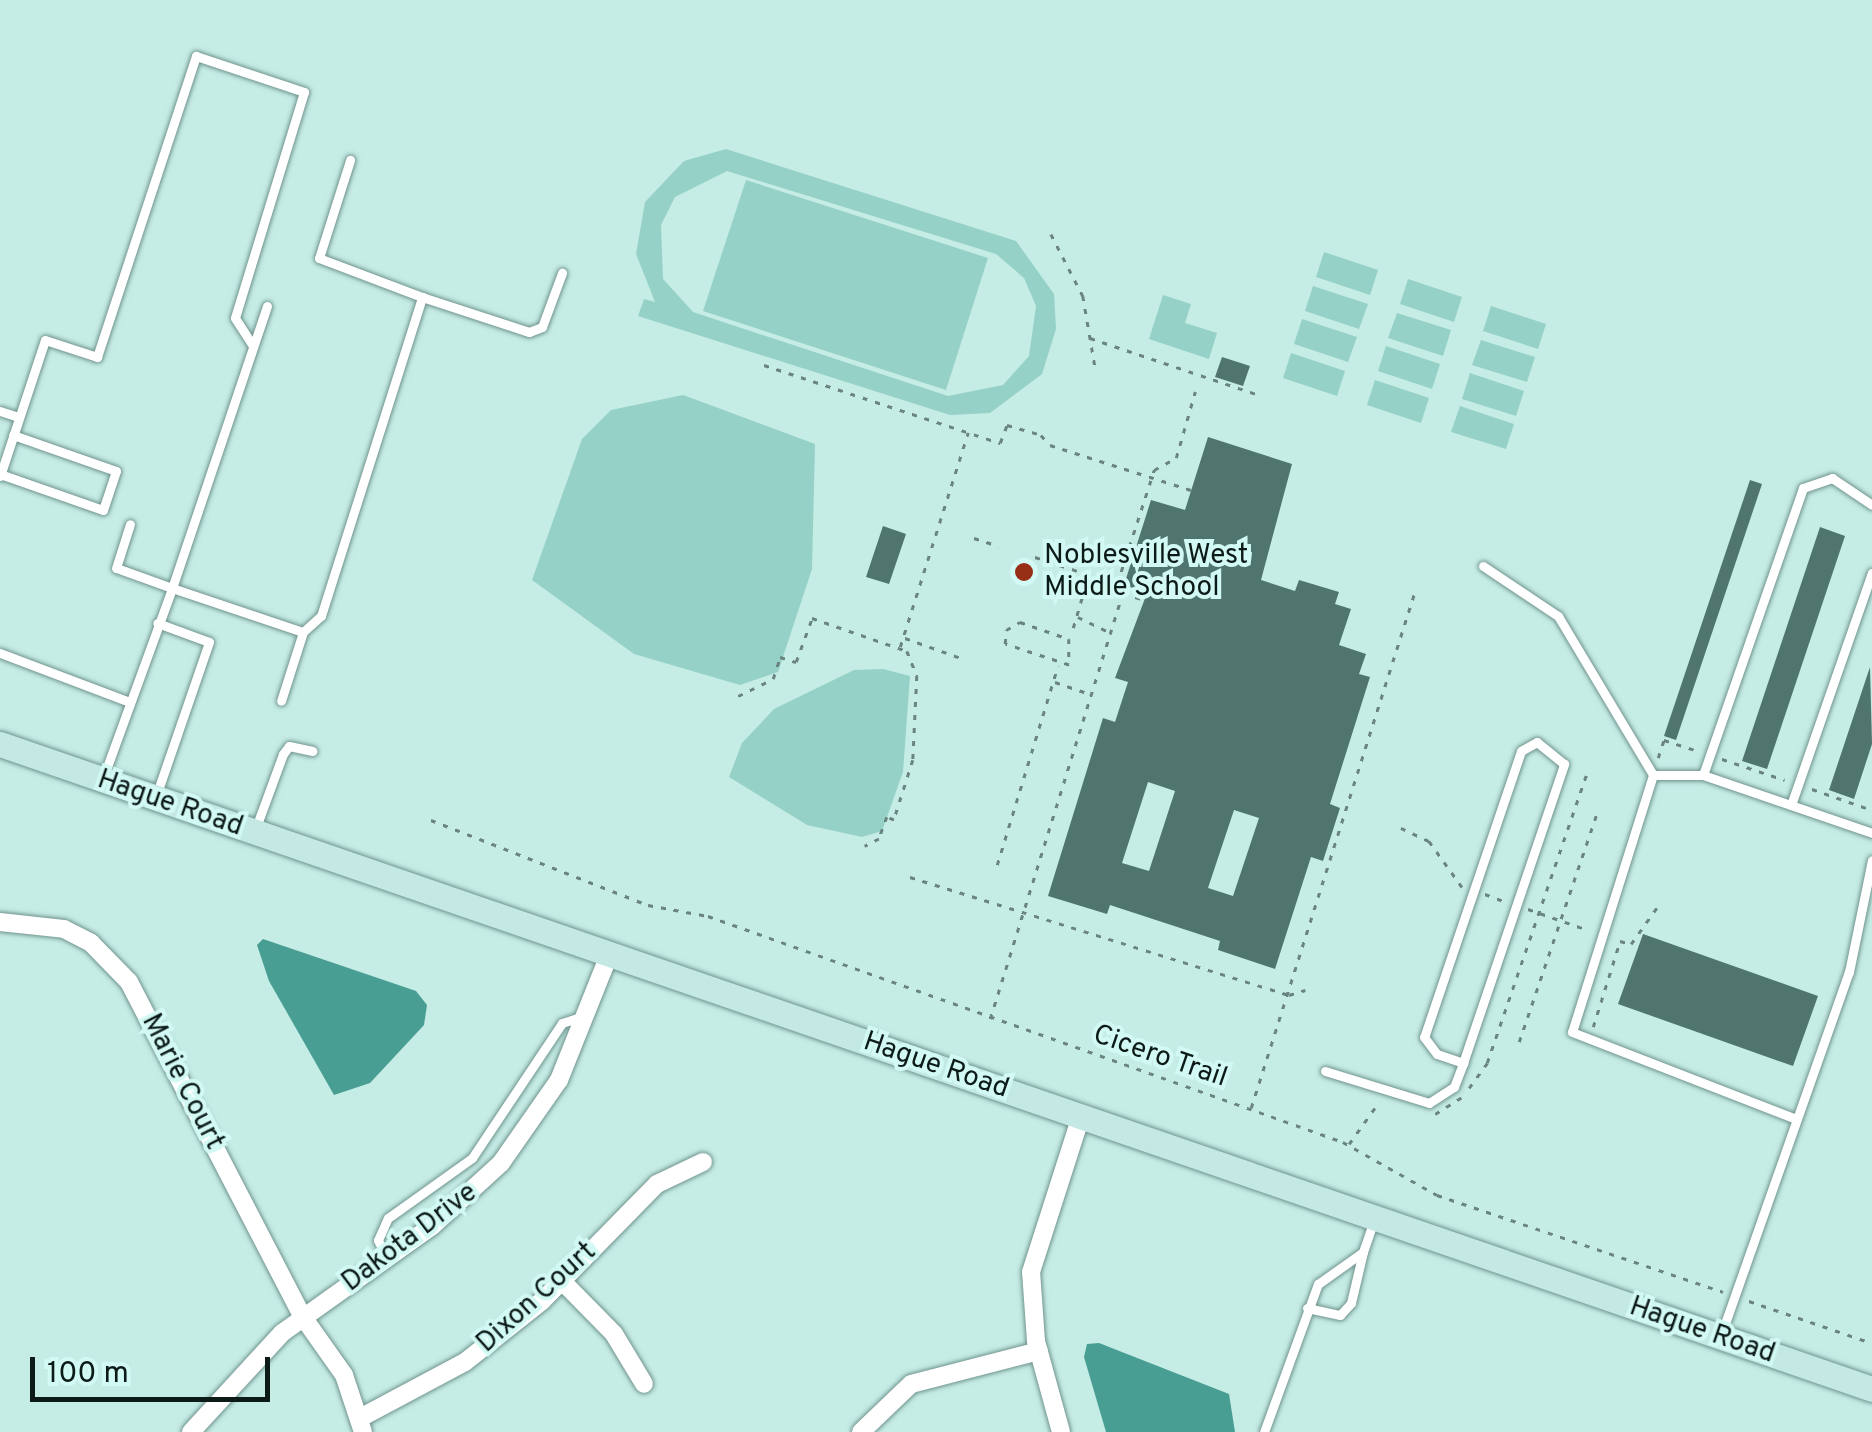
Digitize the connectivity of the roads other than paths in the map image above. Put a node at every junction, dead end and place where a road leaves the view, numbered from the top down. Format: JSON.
{"nodes":[{"id":1,"x":350,"y":160,"type":"dead end"},
{"id":2,"x":562,"y":274,"type":"dead end"},
{"id":3,"x":422,"y":296,"type":"junction"},
{"id":4,"x":267,"y":306,"type":"dead end"},
{"id":5,"x":253,"y":346,"type":"junction"},
{"id":6,"x":0,"y":411,"type":"edge"},
{"id":7,"x":18,"y":417,"type":"junction"},
{"id":8,"x":13,"y":435,"type":"junction"},
{"id":9,"x":0,"y":474,"type":"edge"},
{"id":10,"x":1872,"y":505,"type":"edge"},
{"id":11,"x":130,"y":524,"type":"dead end"},
{"id":12,"x":1483,"y":566,"type":"dead end"},
{"id":13,"x":1872,"y":574,"type":"edge"},
{"id":14,"x":172,"y":588,"type":"junction"},
{"id":15,"x":157,"y":623,"type":"junction"},
{"id":16,"x":304,"y":632,"type":"junction"},
{"id":17,"x":0,"y":653,"type":"edge"},
{"id":18,"x":282,"y":701,"type":"dead end"},
{"id":19,"x":130,"y":702,"type":"junction"},
{"id":20,"x":0,"y":744,"type":"edge"},
{"id":21,"x":312,"y":751,"type":"dead end"},
{"id":22,"x":1652,"y":775,"type":"junction"},
{"id":23,"x":1703,"y":776,"type":"junction"},
{"id":24,"x":102,"y":781,"type":"junction"},
{"id":25,"x":155,"y":799,"type":"junction"},
{"id":26,"x":1791,"y":805,"type":"junction"},
{"id":27,"x":254,"y":833,"type":"junction"},
{"id":28,"x":1872,"y":833,"type":"edge"},
{"id":29,"x":1872,"y":860,"type":"edge"},
{"id":30,"x":0,"y":922,"type":"edge"},
{"id":31,"x":609,"y":954,"type":"junction"},
{"id":32,"x":588,"y":1016,"type":"junction"},
{"id":33,"x":1462,"y":1063,"type":"junction"},
{"id":34,"x":1325,"y":1070,"type":"dead end"},
{"id":35,"x":1081,"y":1116,"type":"junction"},
{"id":36,"x":1794,"y":1118,"type":"junction"},
{"id":37,"x":703,"y":1162,"type":"dead end"},
{"id":38,"x":1375,"y":1219,"type":"junction"},
{"id":39,"x":1363,"y":1252,"type":"junction"},
{"id":40,"x":387,"y":1258,"type":"junction"},
{"id":41,"x":562,"y":1280,"type":"junction"},
{"id":42,"x":1306,"y":1308,"type":"junction"},
{"id":43,"x":303,"y":1317,"type":"junction"},
{"id":44,"x":1720,"y":1338,"type":"junction"},
{"id":45,"x":1039,"y":1350,"type":"junction"},
{"id":46,"x":644,"y":1384,"type":"dead end"},
{"id":47,"x":1872,"y":1390,"type":"edge"},
{"id":48,"x":362,"y":1425,"type":"edge"},
{"id":49,"x":191,"y":1432,"type":"edge"},
{"id":50,"x":860,"y":1432,"type":"edge"},
{"id":51,"x":1061,"y":1432,"type":"edge"},
{"id":52,"x":1264,"y":1432,"type":"edge"}],
"edges":[{"from":1,"to":3,"type":"lane"},
{"from":2,"to":3,"type":"lane"},
{"from":3,"to":16,"type":"lane"},
{"from":4,"to":5,"type":"lane"},
{"from":5,"to":7,"type":"lane"},
{"from":5,"to":14,"type":"lane"},
{"from":6,"to":7,"type":"lane"},
{"from":7,"to":8,"type":"lane"},
{"from":8,"to":9,"type":"lane"},
{"from":8,"to":9,"type":"lane"},
{"from":10,"to":23,"type":"lane"},
{"from":11,"to":14,"type":"lane"},
{"from":12,"to":22,"type":"lane"},
{"from":13,"to":26,"type":"lane"},
{"from":14,"to":15,"type":"lane"},
{"from":14,"to":16,"type":"lane"},
{"from":15,"to":19,"type":"lane"},
{"from":15,"to":25,"type":"lane"},
{"from":16,"to":18,"type":"lane"},
{"from":17,"to":19,"type":"lane"},
{"from":19,"to":24,"type":"lane"},
{"from":20,"to":24,"type":"main road","name":"Hague Road"},
{"from":21,"to":27,"type":"lane"},
{"from":22,"to":23,"type":"lane"},
{"from":22,"to":36,"type":"lane"},
{"from":23,"to":26,"type":"lane"},
{"from":24,"to":25,"type":"main road","name":"Hague Road"},
{"from":25,"to":27,"type":"main road","name":"Hague Road"},
{"from":26,"to":28,"type":"lane"},
{"from":27,"to":31,"type":"main road","name":"Hague Road"},
{"from":29,"to":36,"type":"lane"},
{"from":30,"to":43,"type":"street","name":"Marie Court"},
{"from":31,"to":32,"type":"street","name":"Dakota Drive"},
{"from":31,"to":35,"type":"main road","name":"Hague Road"},
{"from":32,"to":40,"type":"street","name":"Dakota Drive"},
{"from":32,"to":40,"type":"lane"},
{"from":33,"to":33,"type":"lane"},
{"from":33,"to":34,"type":"lane"},
{"from":35,"to":38,"type":"main road","name":"Hague Road"},
{"from":35,"to":45,"type":"street"},
{"from":36,"to":44,"type":"lane"},
{"from":37,"to":41,"type":"street","name":"Dixon Court"},
{"from":38,"to":39,"type":"lane"},
{"from":38,"to":44,"type":"main road","name":"Hague Road"},
{"from":39,"to":42,"type":"lane"},
{"from":39,"to":42,"type":"lane"},
{"from":40,"to":43,"type":"street","name":"Dakota Drive"},
{"from":41,"to":46,"type":"street"},
{"from":41,"to":48,"type":"street","name":"Dixon Court"},
{"from":42,"to":52,"type":"lane"},
{"from":43,"to":48,"type":"street","name":"Marie Court"},
{"from":43,"to":49,"type":"street","name":"Dakota Drive"},
{"from":44,"to":47,"type":"main road","name":"Hague Road"},
{"from":45,"to":50,"type":"street"},
{"from":45,"to":51,"type":"street"}]}
